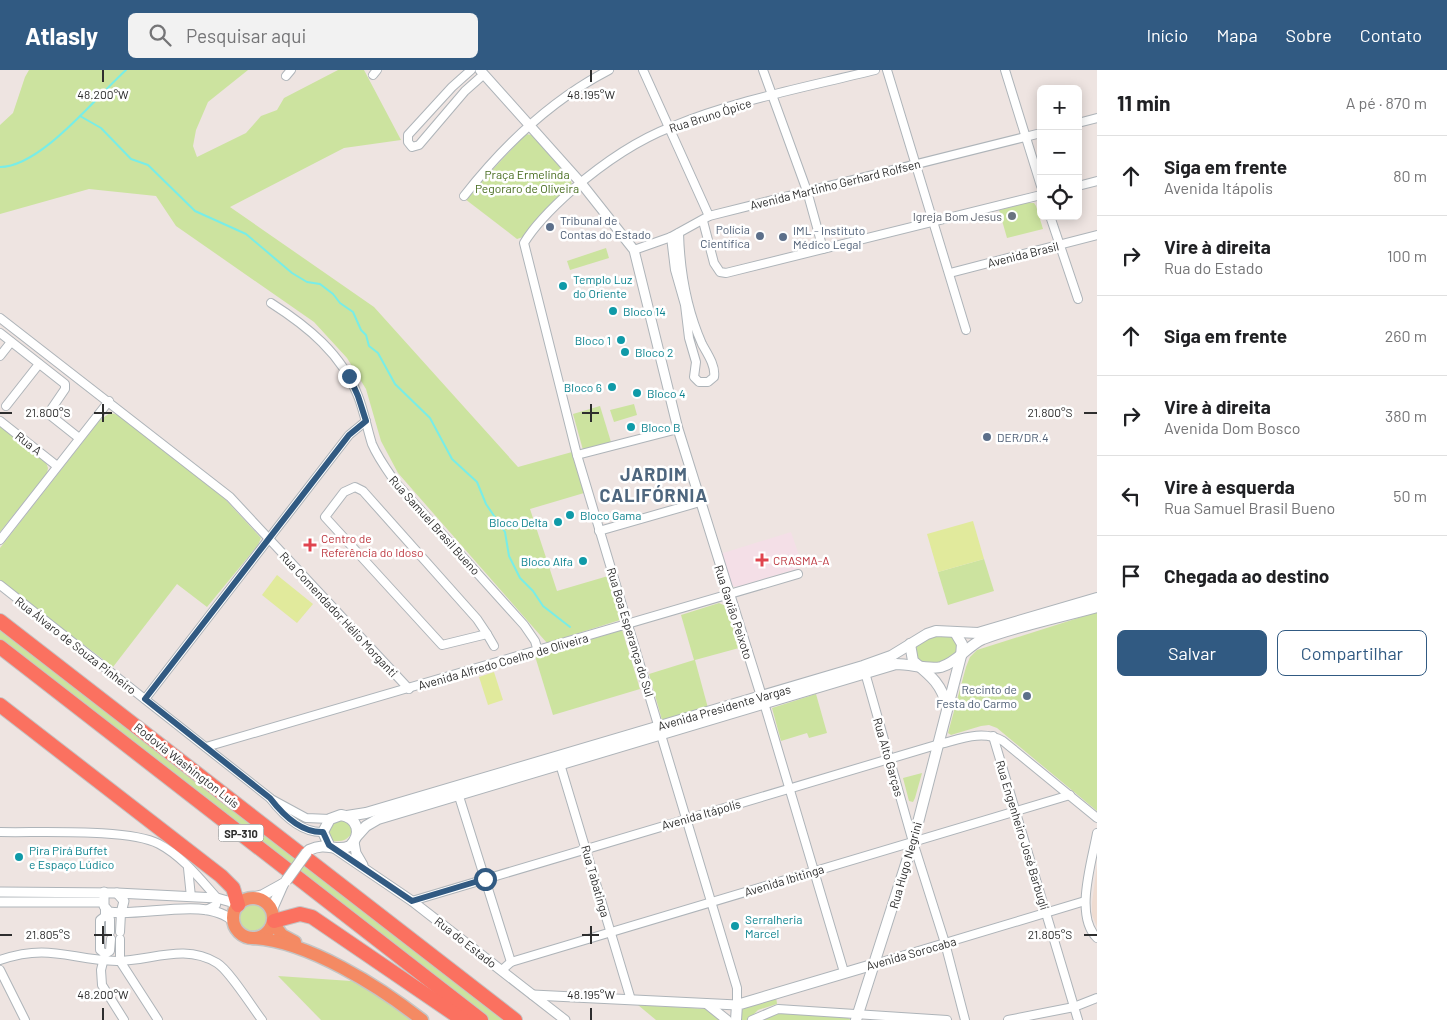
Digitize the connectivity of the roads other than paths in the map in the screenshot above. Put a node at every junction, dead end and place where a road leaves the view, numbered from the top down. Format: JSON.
{"nodes":[{"id":1,"x":471,"y":70,"type":"edge"},
{"id":2,"x":609,"y":70,"type":"edge"},
{"id":3,"x":643,"y":70,"type":"edge"},
{"id":4,"x":763,"y":70,"type":"edge"},
{"id":5,"x":875,"y":70,"type":"edge"},
{"id":6,"x":887,"y":70,"type":"edge"},
{"id":7,"x":1005,"y":70,"type":"edge"},
{"id":8,"x":484,"y":72,"type":"edge"},
{"id":9,"x":599,"y":72,"type":"edge"},
{"id":10,"x":772,"y":96,"type":"junction"},
{"id":11,"x":1097,"y":118,"type":"edge"},
{"id":12,"x":1082,"y":122,"type":"edge"},
{"id":13,"x":529,"y":125,"type":"junction"},
{"id":14,"x":669,"y":127,"type":"junction"},
{"id":15,"x":1037,"y":134,"type":"edge"},
{"id":16,"x":1025,"y":137,"type":"junction"},
{"id":17,"x":916,"y":163,"type":"junction"},
{"id":18,"x":1037,"y":175,"type":"edge"},
{"id":19,"x":1097,"y":181,"type":"edge"},
{"id":20,"x":581,"y":183,"type":"junction"},
{"id":21,"x":1082,"y":185,"type":"edge"},
{"id":22,"x":807,"y":191,"type":"junction"},
{"id":23,"x":464,"y":196,"type":"dead end"},
{"id":24,"x":1037,"y":196,"type":"edge"},
{"id":25,"x":706,"y":218,"type":"junction"},
{"id":26,"x":1051,"y":220,"type":"edge"},
{"id":27,"x":933,"y":223,"type":"junction"},
{"id":28,"x":679,"y":233,"type":"junction"},
{"id":29,"x":1097,"y":236,"type":"edge"},
{"id":30,"x":671,"y":237,"type":"junction"},
{"id":31,"x":524,"y":243,"type":"joint"},
{"id":32,"x":1059,"y":245,"type":"junction"},
{"id":33,"x":823,"y":249,"type":"junction"},
{"id":34,"x":634,"y":250,"type":"junction"},
{"id":35,"x":678,"y":270,"type":"junction"},
{"id":36,"x":950,"y":273,"type":"junction"},
{"id":37,"x":1078,"y":299,"type":"dead end"},
{"id":38,"x":270,"y":303,"type":"dead end"},
{"id":39,"x":688,"y":304,"type":"junction"},
{"id":40,"x":0,"y":318,"type":"edge"},
{"id":41,"x":966,"y":330,"type":"dead end"},
{"id":42,"x":0,"y":333,"type":"edge"},
{"id":43,"x":11,"y":342,"type":"junction"},
{"id":44,"x":0,"y":356,"type":"edge"},
{"id":45,"x":39,"y":364,"type":"junction"},
{"id":46,"x":109,"y":402,"type":"junction"},
{"id":47,"x":6,"y":406,"type":"dead end"},
{"id":48,"x":0,"y":421,"type":"edge"},
{"id":49,"x":366,"y":421,"type":"junction"},
{"id":50,"x":678,"y":429,"type":"junction"},
{"id":51,"x":79,"y":438,"type":"junction"},
{"id":52,"x":577,"y":455,"type":"junction"},
{"id":53,"x":58,"y":466,"type":"junction"},
{"id":54,"x":700,"y":502,"type":"junction"},
{"id":55,"x":599,"y":532,"type":"junction"},
{"id":56,"x":270,"y":538,"type":"junction"},
{"id":57,"x":0,"y":540,"type":"edge"},
{"id":58,"x":798,"y":574,"type":"dead end"},
{"id":59,"x":0,"y":585,"type":"edge"},
{"id":60,"x":728,"y":594,"type":"junction"},
{"id":61,"x":1097,"y":598,"type":"edge"},
{"id":62,"x":1097,"y":607,"type":"edge"},
{"id":63,"x":0,"y":621,"type":"edge"},
{"id":64,"x":630,"y":625,"type":"junction"},
{"id":65,"x":487,"y":634,"type":"junction"},
{"id":66,"x":956,"y":634,"type":"junction"},
{"id":67,"x":910,"y":644,"type":"junction"},
{"id":68,"x":0,"y":647,"type":"edge"},
{"id":69,"x":538,"y":651,"type":"junction"},
{"id":70,"x":961,"y":656,"type":"junction"},
{"id":71,"x":500,"y":662,"type":"junction"},
{"id":72,"x":917,"y":664,"type":"junction"},
{"id":73,"x":864,"y":670,"type":"junction"},
{"id":74,"x":409,"y":688,"type":"junction"},
{"id":75,"x":145,"y":699,"type":"junction"},
{"id":76,"x":763,"y":700,"type":"junction"},
{"id":77,"x":0,"y":705,"type":"edge"},
{"id":78,"x":947,"y":708,"type":"junction"},
{"id":79,"x":661,"y":729,"type":"junction"},
{"id":80,"x":993,"y":736,"type":"junction"},
{"id":81,"x":936,"y":745,"type":"junction"},
{"id":82,"x":206,"y":747,"type":"junction"},
{"id":83,"x":890,"y":758,"type":"junction"},
{"id":84,"x":560,"y":764,"type":"junction"},
{"id":85,"x":789,"y":789,"type":"junction"},
{"id":86,"x":457,"y":790,"type":"junction"},
{"id":87,"x":1070,"y":795,"type":"junction"},
{"id":88,"x":270,"y":798,"type":"junction"},
{"id":89,"x":1016,"y":811,"type":"junction"},
{"id":90,"x":347,"y":816,"type":"junction"},
{"id":91,"x":688,"y":818,"type":"junction"},
{"id":92,"x":1097,"y":818,"type":"edge"},
{"id":93,"x":330,"y":819,"type":"junction"},
{"id":94,"x":0,"y":832,"type":"edge"},
{"id":95,"x":323,"y":833,"type":"junction"},
{"id":96,"x":1097,"y":833,"type":"edge"},
{"id":97,"x":356,"y":839,"type":"junction"},
{"id":98,"x":913,"y":842,"type":"junction"},
{"id":99,"x":332,"y":846,"type":"junction"},
{"id":100,"x":586,"y":848,"type":"junction"},
{"id":101,"x":308,"y":851,"type":"junction"},
{"id":102,"x":187,"y":866,"type":"junction"},
{"id":103,"x":364,"y":868,"type":"junction"},
{"id":104,"x":812,"y":871,"type":"junction"},
{"id":105,"x":485,"y":879,"type":"junction"},
{"id":106,"x":284,"y":882,"type":"junction"},
{"id":107,"x":4,"y":892,"type":"edge"},
{"id":108,"x":104,"y":892,"type":"junction"},
{"id":109,"x":117,"y":892,"type":"junction"},
{"id":110,"x":191,"y":898,"type":"junction"},
{"id":111,"x":217,"y":898,"type":"junction"},
{"id":112,"x":252,"y":898,"type":"junction"},
{"id":113,"x":412,"y":901,"type":"junction"},
{"id":114,"x":712,"y":901,"type":"junction"},
{"id":115,"x":1085,"y":901,"type":"junction"},
{"id":116,"x":4,"y":902,"type":"edge"},
{"id":117,"x":237,"y":906,"type":"junction"},
{"id":118,"x":104,"y":909,"type":"junction"},
{"id":119,"x":206,"y":910,"type":"junction"},
{"id":120,"x":121,"y":912,"type":"junction"},
{"id":121,"x":1046,"y":913,"type":"junction"},
{"id":122,"x":273,"y":918,"type":"junction"},
{"id":123,"x":234,"y":922,"type":"junction"},
{"id":124,"x":610,"y":932,"type":"junction"},
{"id":125,"x":253,"y":938,"type":"junction"},
{"id":126,"x":1097,"y":938,"type":"edge"},
{"id":127,"x":945,"y":943,"type":"junction"},
{"id":128,"x":105,"y":957,"type":"junction"},
{"id":129,"x":0,"y":960,"type":"edge"},
{"id":130,"x":120,"y":961,"type":"junction"},
{"id":131,"x":510,"y":962,"type":"junction"},
{"id":132,"x":875,"y":964,"type":"junction"},
{"id":133,"x":862,"y":967,"type":"junction"},
{"id":134,"x":0,"y":970,"type":"edge"},
{"id":135,"x":502,"y":970,"type":"junction"},
{"id":136,"x":844,"y":972,"type":"junction"},
{"id":137,"x":871,"y":977,"type":"junction"},
{"id":138,"x":533,"y":995,"type":"junction"},
{"id":139,"x":1097,"y":998,"type":"edge"},
{"id":140,"x":631,"y":1000,"type":"junction"},
{"id":141,"x":707,"y":1004,"type":"junction"},
{"id":142,"x":737,"y":1005,"type":"junction"},
{"id":143,"x":1074,"y":1007,"type":"junction"},
{"id":144,"x":857,"y":1017,"type":"edge"},
{"id":145,"x":25,"y":1020,"type":"edge"},
{"id":146,"x":124,"y":1020,"type":"edge"},
{"id":147,"x":158,"y":1020,"type":"edge"},
{"id":148,"x":262,"y":1020,"type":"edge"},
{"id":149,"x":422,"y":1020,"type":"edge"},
{"id":150,"x":432,"y":1020,"type":"edge"},
{"id":151,"x":463,"y":1020,"type":"edge"},
{"id":152,"x":481,"y":1020,"type":"edge"},
{"id":153,"x":515,"y":1020,"type":"edge"},
{"id":154,"x":565,"y":1020,"type":"edge"},
{"id":155,"x":727,"y":1020,"type":"edge"},
{"id":156,"x":736,"y":1020,"type":"edge"},
{"id":157,"x":752,"y":1020,"type":"edge"},
{"id":158,"x":947,"y":1020,"type":"edge"},
{"id":159,"x":965,"y":1020,"type":"edge"},
{"id":160,"x":1008,"y":1020,"type":"edge"},
{"id":161,"x":1078,"y":1020,"type":"edge"}],
"edges":[{"from":1,"to":8,"type":"street"},
{"from":2,"to":9,"type":"street"},
{"from":3,"to":14,"type":"street"},
{"from":4,"to":10,"type":"street"},
{"from":5,"to":10,"type":"street","name":"Rua Bruno Ópice"},
{"from":6,"to":17,"type":"street"},
{"from":7,"to":16,"type":"street"},
{"from":8,"to":13,"type":"street"},
{"from":9,"to":13,"type":"street"},
{"from":10,"to":14,"type":"street","name":"Rua Bruno Ópice"},
{"from":10,"to":22,"type":"street"},
{"from":11,"to":12,"type":"street"},
{"from":13,"to":20,"type":"street"},
{"from":13,"to":23,"type":"street"},
{"from":14,"to":20,"type":"street","name":"Rua Bruno Ópice"},
{"from":14,"to":25,"type":"street"},
{"from":15,"to":16,"type":"street","name":"Avenida Martinho Gerhard Rolfsen"},
{"from":16,"to":17,"type":"street","name":"Avenida Martinho Gerhard Rolfsen"},
{"from":16,"to":18,"type":"street"},
{"from":17,"to":22,"type":"street","name":"Avenida Martinho Gerhard Rolfsen"},
{"from":17,"to":27,"type":"street"},
{"from":19,"to":21,"type":"street"},
{"from":20,"to":31,"type":"street","name":"Rua Bruno Ópice"},
{"from":20,"to":34,"type":"street"},
{"from":22,"to":25,"type":"street","name":"Avenida Martinho Gerhard Rolfsen"},
{"from":22,"to":33,"type":"street"},
{"from":24,"to":27,"type":"street"},
{"from":25,"to":28,"type":"street","name":"Avenida Martinho Gerhard Rolfsen"},
{"from":25,"to":33,"type":"street"},
{"from":26,"to":32,"type":"street"},
{"from":27,"to":33,"type":"street"},
{"from":27,"to":36,"type":"street"},
{"from":28,"to":30,"type":"street","name":"Avenida Martinho Gerhard Rolfsen"},
{"from":28,"to":35,"type":"street"},
{"from":29,"to":32,"type":"street","name":"Avenida Brasil"},
{"from":30,"to":34,"type":"street","name":"Avenida Martinho Gerhard Rolfsen"},
{"from":30,"to":35,"type":"street"},
{"from":31,"to":52,"type":"street","name":"Rua Boa Esperança do Sul"},
{"from":32,"to":36,"type":"street","name":"Avenida Brasil"},
{"from":32,"to":37,"type":"street"},
{"from":34,"to":50,"type":"street","name":"Rua Gavião Peixoto"},
{"from":35,"to":39,"type":"street"},
{"from":36,"to":41,"type":"street"},
{"from":38,"to":49,"type":"street","name":"Rua Samuel Brasil Bueno"},
{"from":39,"to":39,"type":"street"},
{"from":40,"to":46,"type":"street","name":"Rua Comendador Hélio Morganti"},
{"from":42,"to":43,"type":"street"},
{"from":43,"to":44,"type":"street"},
{"from":43,"to":45,"type":"street"},
{"from":45,"to":47,"type":"street"},
{"from":45,"to":51,"type":"street"},
{"from":46,"to":51,"type":"street"},
{"from":46,"to":56,"type":"street","name":"Rua Comendador Hélio Morganti"},
{"from":48,"to":53,"type":"street","name":"Rua A"},
{"from":49,"to":56,"type":"street"},
{"from":49,"to":69,"type":"street","name":"Rua Samuel Brasil Bueno"},
{"from":50,"to":52,"type":"street"},
{"from":50,"to":54,"type":"street","name":"Rua Gavião Peixoto"},
{"from":51,"to":53,"type":"street"},
{"from":52,"to":55,"type":"street","name":"Rua Boa Esperança do Sul"},
{"from":53,"to":57,"type":"street"},
{"from":54,"to":55,"type":"street"},
{"from":54,"to":60,"type":"street","name":"Rua Gavião Peixoto"},
{"from":55,"to":64,"type":"street","name":"Rua Boa Esperança do Sul"},
{"from":56,"to":74,"type":"street","name":"Rua Comendador Hélio Morganti"},
{"from":56,"to":75,"type":"street"},
{"from":58,"to":60,"type":"street","name":"Avenida Alfredo Coelho de Oliveira"},
{"from":59,"to":75,"type":"street","name":"Rua Álvaro de Souza Pinheiro"},
{"from":60,"to":64,"type":"street","name":"Avenida Alfredo Coelho de Oliveira"},
{"from":60,"to":76,"type":"street","name":"Rua Gavião Peixoto"},
{"from":61,"to":66,"type":"main road","name":"Avenida Presidente Vargas"},
{"from":62,"to":70,"type":"main road","name":"Avenida Presidente Vargas"},
{"from":63,"to":153,"type":"highway","name":"Rodovia Washington Luís","number":"SP-310"},
{"from":64,"to":69,"type":"street","name":"Avenida Alfredo Coelho de Oliveira"},
{"from":64,"to":79,"type":"street","name":"Rua Boa Esperança do Sul"},
{"from":65,"to":65,"type":"street"},
{"from":65,"to":71,"type":"street"},
{"from":66,"to":67,"type":"main road","name":"Avenida Presidente Vargas"},
{"from":66,"to":70,"type":"main road"},
{"from":67,"to":72,"type":"main road"},
{"from":67,"to":73,"type":"main road","name":"Avenida Presidente Vargas"},
{"from":68,"to":152,"type":"highway","name":"Rodovia Washington Luís","number":"SP-310"},
{"from":69,"to":71,"type":"street","name":"Avenida Alfredo Coelho de Oliveira"},
{"from":70,"to":72,"type":"main road","name":"Avenida Presidente Vargas"},
{"from":70,"to":78,"type":"main road","name":"Rua Hugo Negrini"},
{"from":71,"to":74,"type":"street","name":"Avenida Alfredo Coelho de Oliveira"},
{"from":72,"to":73,"type":"main road","name":"Avenida Presidente Vargas"},
{"from":72,"to":78,"type":"main road"},
{"from":73,"to":76,"type":"main road","name":"Avenida Presidente Vargas"},
{"from":73,"to":83,"type":"street","name":"Rua Alto Garças"},
{"from":74,"to":82,"type":"street","name":"Avenida Alfredo Coelho de Oliveira"},
{"from":75,"to":82,"type":"street","name":"Rua Álvaro de Souza Pinheiro"},
{"from":76,"to":79,"type":"main road","name":"Avenida Presidente Vargas"},
{"from":76,"to":85,"type":"street","name":"Rua Gavião Peixoto"},
{"from":77,"to":117,"type":"highway"},
{"from":78,"to":81,"type":"main road","name":"Rua Hugo Negrini"},
{"from":79,"to":84,"type":"main road","name":"Avenida Presidente Vargas"},
{"from":79,"to":86,"type":"main road","name":"Avenida Presidente Vargas"},
{"from":79,"to":91,"type":"street","name":"Rua Boa Esperança do Sul"},
{"from":80,"to":81,"type":"street","name":"Avenida Itápolis"},
{"from":80,"to":87,"type":"street"},
{"from":80,"to":89,"type":"street","name":"Rua Engenheiro José Barbugli"},
{"from":81,"to":83,"type":"street","name":"Avenida Itápolis"},
{"from":81,"to":98,"type":"main road","name":"Rua Hugo Negrini"},
{"from":82,"to":88,"type":"street","name":"Rua Álvaro de Souza Pinheiro"},
{"from":83,"to":85,"type":"street","name":"Avenida Itápolis"},
{"from":83,"to":98,"type":"street","name":"Rua Alto Garças"},
{"from":84,"to":86,"type":"main road","name":"Avenida Presidente Vargas"},
{"from":84,"to":100,"type":"street","name":"Rua Tabatinga"},
{"from":85,"to":91,"type":"street","name":"Avenida Itápolis"},
{"from":85,"to":104,"type":"street","name":"Rua Gavião Peixoto"},
{"from":86,"to":90,"type":"main road","name":"Avenida Presidente Vargas"},
{"from":86,"to":97,"type":"main road","name":"Avenida Presidente Vargas"},
{"from":86,"to":105,"type":"street"},
{"from":87,"to":89,"type":"street","name":"Avenida Ibitinga"},
{"from":87,"to":92,"type":"street"},
{"from":88,"to":93,"type":"street","name":"Rua Álvaro de Souza Pinheiro"},
{"from":88,"to":95,"type":"street","name":"Rua Álvaro de Souza Pinheiro"},
{"from":89,"to":98,"type":"street","name":"Avenida Ibitinga"},
{"from":89,"to":121,"type":"street","name":"Rua Engenheiro José Barbugli"},
{"from":90,"to":93,"type":"main road"},
{"from":90,"to":97,"type":"main road"},
{"from":91,"to":100,"type":"street","name":"Avenida Itápolis"},
{"from":91,"to":114,"type":"street","name":"Rua Boa Esperança do Sul"},
{"from":93,"to":95,"type":"main road"},
{"from":94,"to":102,"type":"street"},
{"from":95,"to":99,"type":"main road"},
{"from":95,"to":101,"type":"main road"},
{"from":96,"to":115,"type":"street"},
{"from":97,"to":99,"type":"main road"},
{"from":97,"to":103,"type":"street"},
{"from":98,"to":104,"type":"street","name":"Avenida Ibitinga"},
{"from":98,"to":127,"type":"street","name":"Rua Alto Garças"},
{"from":98,"to":132,"type":"main road","name":"Rua Hugo Negrini"},
{"from":99,"to":101,"type":"main road"},
{"from":99,"to":103,"type":"street","name":"Rua do Estado"},
{"from":100,"to":105,"type":"street","name":"Avenida Itápolis"},
{"from":100,"to":124,"type":"street","name":"Rua Tabatinga"},
{"from":101,"to":106,"type":"main road","bridge":true},
{"from":102,"to":110,"type":"street"},
{"from":102,"to":111,"type":"street"},
{"from":103,"to":113,"type":"street","name":"Rua do Estado"},
{"from":104,"to":114,"type":"street","name":"Avenida Ibitinga"},
{"from":104,"to":136,"type":"street","name":"Rua Gavião Peixoto"},
{"from":105,"to":113,"type":"street","name":"Avenida Itápolis"},
{"from":105,"to":131,"type":"street"},
{"from":106,"to":112,"type":"main road"},
{"from":106,"to":122,"type":"main road"},
{"from":107,"to":108,"type":"street"},
{"from":107,"to":116,"type":"street"},
{"from":108,"to":109,"type":"street"},
{"from":108,"to":118,"type":"street"},
{"from":109,"to":110,"type":"street"},
{"from":109,"to":120,"type":"street"},
{"from":110,"to":111,"type":"street"},
{"from":111,"to":117,"type":"street"},
{"from":111,"to":119,"type":"street"},
{"from":112,"to":117,"type":"highway"},
{"from":112,"to":122,"type":"highway"},
{"from":113,"to":135,"type":"street","name":"Rua do Estado"},
{"from":114,"to":124,"type":"street","name":"Avenida Ibitinga"},
{"from":114,"to":142,"type":"street","name":"Rua Boa Esperança do Sul"},
{"from":115,"to":121,"type":"street","name":"Avenida Sorocaba"},
{"from":115,"to":126,"type":"street"},
{"from":116,"to":118,"type":"street"},
{"from":117,"to":123,"type":"highway"},
{"from":118,"to":120,"type":"street"},
{"from":118,"to":128,"type":"street"},
{"from":118,"to":128,"type":"street"},
{"from":119,"to":120,"type":"street"},
{"from":119,"to":123,"type":"street"},
{"from":120,"to":130,"type":"street"},
{"from":121,"to":127,"type":"street","name":"Avenida Sorocaba"},
{"from":121,"to":143,"type":"street","name":"Rua Engenheiro José Barbugli"},
{"from":122,"to":125,"type":"highway"},
{"from":122,"to":150,"type":"highway"},
{"from":122,"to":151,"type":"highway"},
{"from":123,"to":125,"type":"highway"},
{"from":124,"to":131,"type":"street","name":"Avenida Ibitinga"},
{"from":124,"to":140,"type":"street","name":"Rua Tabatinga"},
{"from":125,"to":149,"type":"highway"},
{"from":127,"to":132,"type":"street","name":"Avenida Sorocaba"},
{"from":127,"to":159,"type":"street","name":"Rua Alto Garças"},
{"from":128,"to":129,"type":"street"},
{"from":128,"to":130,"type":"street"},
{"from":128,"to":146,"type":"street"},
{"from":130,"to":147,"type":"street"},
{"from":130,"to":148,"type":"street"},
{"from":131,"to":135,"type":"street","name":"Avenida Ibitinga"},
{"from":132,"to":133,"type":"main road","name":"Avenida Sorocaba"},
{"from":132,"to":137,"type":"main road","name":"Rua Hugo Negrini"},
{"from":133,"to":136,"type":"main road","name":"Avenida Sorocaba"},
{"from":133,"to":137,"type":"main road"},
{"from":134,"to":145,"type":"street"},
{"from":135,"to":138,"type":"street","name":"Rua do Estado"},
{"from":136,"to":142,"type":"main road","name":"Avenida Sorocaba"},
{"from":137,"to":144,"type":"main road","name":"Rua Hugo Negrini"},
{"from":138,"to":140,"type":"street"},
{"from":138,"to":154,"type":"street","name":"Rua do Estado"},
{"from":139,"to":143,"type":"street"},
{"from":140,"to":141,"type":"street"},
{"from":141,"to":142,"type":"street"},
{"from":141,"to":155,"type":"street"},
{"from":142,"to":156,"type":"main road","name":"Rua Boa Esperança do Sul"},
{"from":143,"to":160,"type":"street"},
{"from":143,"to":161,"type":"street","name":"Rua Engenheiro José Barbugli"},
{"from":144,"to":157,"type":"street"},
{"from":144,"to":158,"type":"street"}]}
